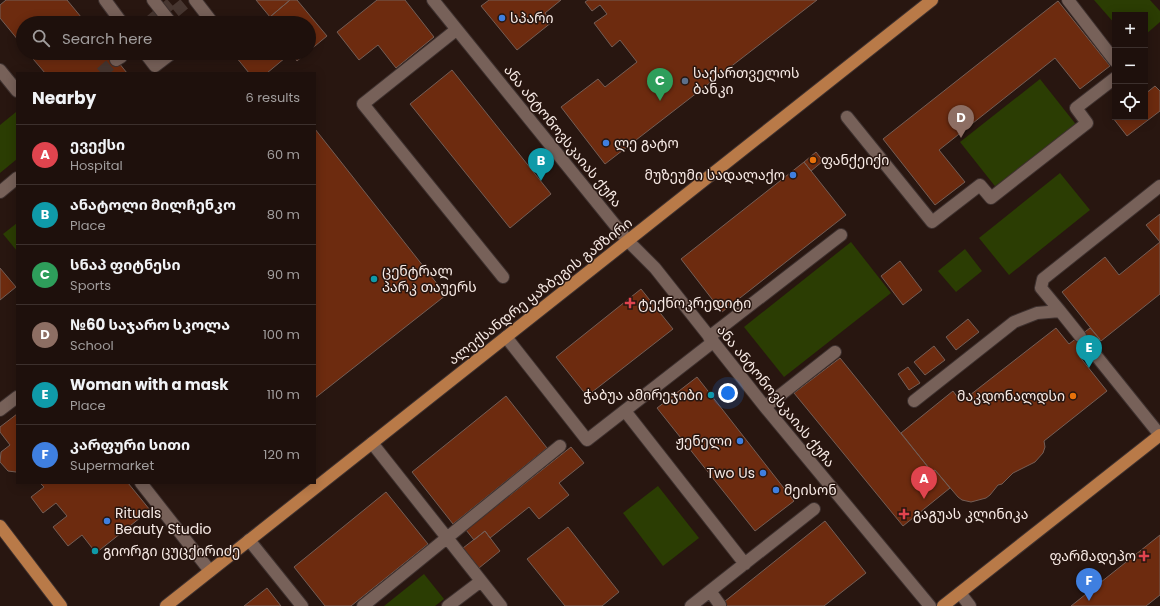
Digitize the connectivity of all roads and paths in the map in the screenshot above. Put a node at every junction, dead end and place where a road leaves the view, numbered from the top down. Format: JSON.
{"nodes":[{"id":1,"x":105,"y":0,"type":"edge"},
{"id":2,"x":154,"y":0,"type":"edge"},
{"id":3,"x":195,"y":0,"type":"edge"},
{"id":4,"x":932,"y":0,"type":"edge"},
{"id":5,"x":1068,"y":0,"type":"edge"},
{"id":6,"x":437,"y":2,"type":"edge"},
{"id":7,"x":117,"y":16,"type":"edge"},
{"id":8,"x":166,"y":16,"type":"edge"},
{"id":9,"x":207,"y":16,"type":"edge"},
{"id":10,"x":456,"y":30,"type":"junction"},
{"id":11,"x":1112,"y":57,"type":"edge"},
{"id":12,"x":150,"y":60,"type":"edge"},
{"id":13,"x":163,"y":60,"type":"edge"},
{"id":14,"x":0,"y":70,"type":"edge"},
{"id":15,"x":1112,"y":80,"type":"edge"},
{"id":16,"x":16,"y":90,"type":"edge"},
{"id":17,"x":847,"y":117,"type":"dead end"},
{"id":18,"x":16,"y":179,"type":"edge"},
{"id":19,"x":1160,"y":186,"type":"edge"},
{"id":20,"x":0,"y":192,"type":"edge"},
{"id":21,"x":841,"y":235,"type":"dead end"},
{"id":22,"x":628,"y":240,"type":"junction"},
{"id":23,"x":503,"y":278,"type":"dead end"},
{"id":24,"x":1060,"y":311,"type":"junction"},
{"id":25,"x":1080,"y":336,"type":"dead end"},
{"id":26,"x":506,"y":337,"type":"junction"},
{"id":27,"x":711,"y":340,"type":"junction"},
{"id":28,"x":1090,"y":348,"type":"dead end"},
{"id":29,"x":835,"y":352,"type":"dead end"},
{"id":30,"x":16,"y":398,"type":"edge"},
{"id":31,"x":914,"y":401,"type":"dead end"},
{"id":32,"x":765,"y":407,"type":"junction"},
{"id":33,"x":0,"y":410,"type":"edge"},
{"id":34,"x":625,"y":411,"type":"junction"},
{"id":35,"x":1160,"y":435,"type":"edge"},
{"id":36,"x":372,"y":443,"type":"junction"},
{"id":37,"x":560,"y":446,"type":"dead end"},
{"id":38,"x":142,"y":484,"type":"edge"},
{"id":39,"x":814,"y":509,"type":"dead end"},
{"id":40,"x":1,"y":530,"type":"edge"},
{"id":41,"x":447,"y":538,"type":"junction"},
{"id":42,"x":249,"y":540,"type":"junction"},
{"id":43,"x":745,"y":564,"type":"junction"},
{"id":44,"x":210,"y":571,"type":"junction"},
{"id":45,"x":481,"y":581,"type":"junction"},
{"id":46,"x":710,"y":591,"type":"junction"},
{"id":47,"x":960,"y":593,"type":"junction"},
{"id":48,"x":720,"y":605,"type":"dead end"},
{"id":49,"x":62,"y":606,"type":"edge"},
{"id":50,"x":166,"y":606,"type":"edge"},
{"id":51,"x":302,"y":606,"type":"edge"},
{"id":52,"x":363,"y":606,"type":"edge"},
{"id":53,"x":448,"y":606,"type":"edge"},
{"id":54,"x":501,"y":606,"type":"edge"},
{"id":55,"x":691,"y":606,"type":"edge"},
{"id":56,"x":930,"y":606,"type":"edge"},
{"id":57,"x":943,"y":606,"type":"edge"},
{"id":58,"x":970,"y":606,"type":"edge"}],
"edges":[{"from":1,"to":7,"type":"street"},
{"from":2,"to":8,"type":"street"},
{"from":3,"to":9,"type":"street"},
{"from":4,"to":22,"type":"main road","name":"ალექსანდრე ყაზბეგის გამზირი"},
{"from":5,"to":11,"type":"street"},
{"from":6,"to":10,"type":"street","name":"ანა ანტონოვსკაიას ქუჩა"},
{"from":10,"to":22,"type":"street","name":"ანა ანტონოვსკაიას ქუჩა"},
{"from":10,"to":23,"type":"street"},
{"from":12,"to":13,"type":"street"},
{"from":14,"to":16,"type":"street"},
{"from":15,"to":17,"type":"street"},
{"from":18,"to":20,"type":"street"},
{"from":19,"to":24,"type":"street"},
{"from":21,"to":27,"type":"street"},
{"from":22,"to":26,"type":"main road","name":"ალექსანდრე ყაზბეგის გამზირი"},
{"from":22,"to":27,"type":"street","name":"ანა ანტონოვსკაიას ქუჩა"},
{"from":24,"to":25,"type":"street"},
{"from":24,"to":31,"type":"street"},
{"from":26,"to":34,"type":"street"},
{"from":26,"to":36,"type":"main road","name":"ალექსანდრე ყაზბეგის გამზირი"},
{"from":27,"to":32,"type":"street","name":"ანა ანტონოვსკაიას ქუჩა"},
{"from":27,"to":34,"type":"street"},
{"from":28,"to":35,"type":"street"},
{"from":29,"to":32,"type":"street"},
{"from":30,"to":33,"type":"street"},
{"from":32,"to":56,"type":"street","name":"ანა ანტონოვსკაიას ქუჩა"},
{"from":34,"to":43,"type":"street"},
{"from":35,"to":47,"type":"main road"},
{"from":36,"to":41,"type":"street"},
{"from":36,"to":42,"type":"main road","name":"ალექსანდრე ყაზბეგის გამზირი"},
{"from":37,"to":41,"type":"street"},
{"from":38,"to":44,"type":"street"},
{"from":39,"to":43,"type":"street"},
{"from":40,"to":49,"type":"main road"},
{"from":41,"to":45,"type":"street"},
{"from":41,"to":52,"type":"street"},
{"from":42,"to":44,"type":"main road","name":"ალექსანდრე ყაზბეგის გამზირი"},
{"from":42,"to":51,"type":"street"},
{"from":43,"to":46,"type":"street"},
{"from":44,"to":50,"type":"main road","name":"ალექსანდრე ყაზბეგის გამზირი"},
{"from":45,"to":53,"type":"street"},
{"from":45,"to":54,"type":"street"},
{"from":46,"to":48,"type":"street"},
{"from":46,"to":55,"type":"street"},
{"from":47,"to":57,"type":"main road"},
{"from":47,"to":58,"type":"street"}]}
